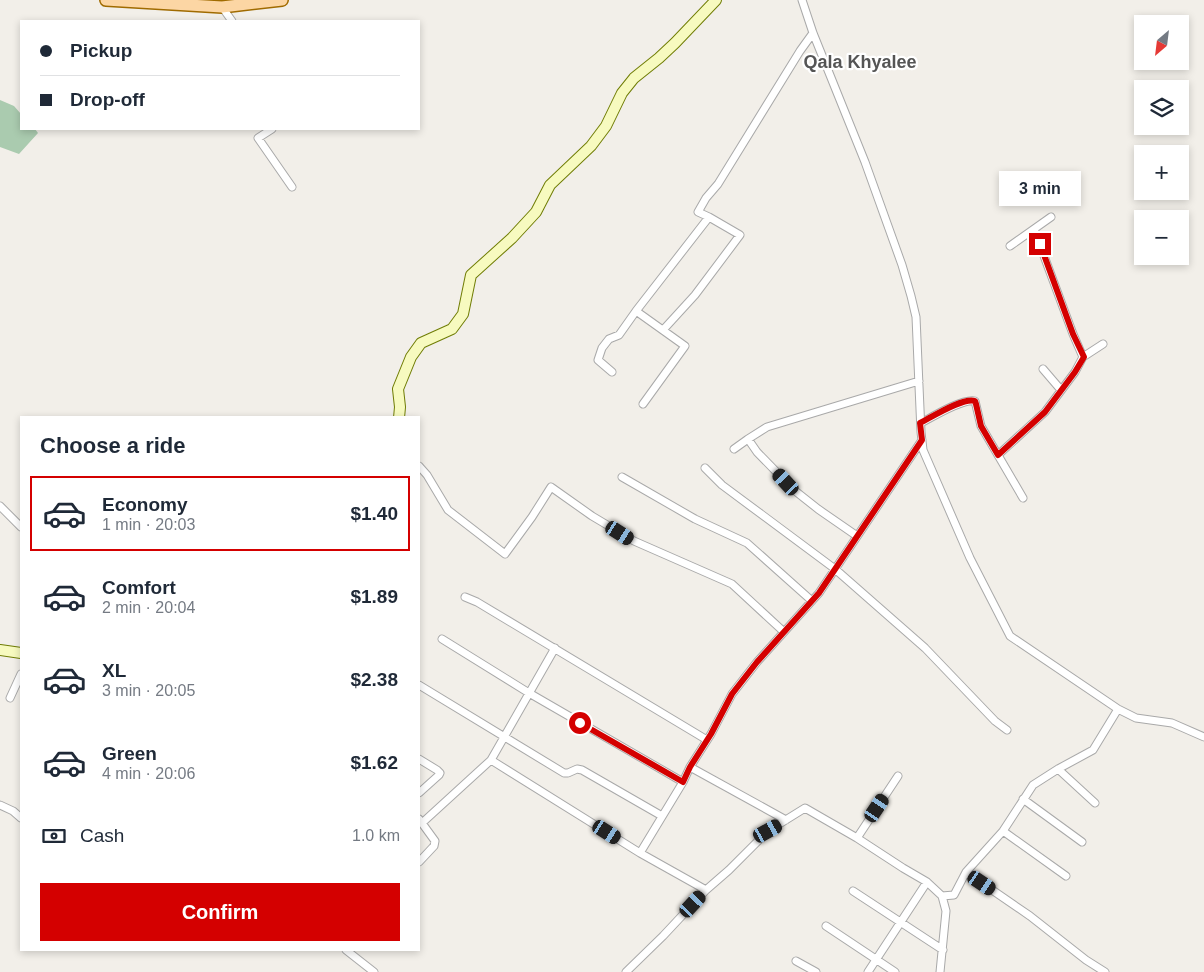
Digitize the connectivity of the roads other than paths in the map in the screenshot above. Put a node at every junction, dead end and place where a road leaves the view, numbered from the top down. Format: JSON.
{"nodes":[{"id":1,"x":106,"y":0,"type":"edge"},
{"id":2,"x":282,"y":0,"type":"edge"},
{"id":3,"x":716,"y":0,"type":"edge"},
{"id":4,"x":802,"y":0,"type":"edge"},
{"id":5,"x":222,"y":7,"type":"junction"},
{"id":6,"x":231,"y":20,"type":"edge"},
{"id":7,"x":813,"y":33,"type":"junction"},
{"id":8,"x":270,"y":130,"type":"edge"},
{"id":9,"x":292,"y":187,"type":"dead end"},
{"id":10,"x":1051,"y":216,"type":"dead end"},
{"id":11,"x":709,"y":217,"type":"junction"},
{"id":12,"x":1034,"y":229,"type":"junction"},
{"id":13,"x":1010,"y":246,"type":"dead end"},
{"id":14,"x":636,"y":310,"type":"junction"},
{"id":15,"x":663,"y":330,"type":"junction"},
{"id":16,"x":1103,"y":344,"type":"dead end"},
{"id":17,"x":1084,"y":357,"type":"junction"},
{"id":18,"x":1042,"y":369,"type":"dead end"},
{"id":19,"x":612,"y":372,"type":"dead end"},
{"id":20,"x":919,"y":381,"type":"junction"},
{"id":21,"x":1061,"y":390,"type":"junction"},
{"id":22,"x":643,"y":404,"type":"dead end"},
{"id":23,"x":399,"y":416,"type":"edge"},
{"id":24,"x":920,"y":423,"type":"junction"},
{"id":25,"x":748,"y":439,"type":"junction"},
{"id":26,"x":922,"y":440,"type":"junction"},
{"id":27,"x":734,"y":449,"type":"dead end"},
{"id":28,"x":998,"y":455,"type":"junction"},
{"id":29,"x":420,"y":467,"type":"edge"},
{"id":30,"x":705,"y":468,"type":"dead end"},
{"id":31,"x":622,"y":477,"type":"dead end"},
{"id":32,"x":1023,"y":498,"type":"dead end"},
{"id":33,"x":0,"y":506,"type":"edge"},
{"id":34,"x":20,"y":526,"type":"edge"},
{"id":35,"x":857,"y":536,"type":"junction"},
{"id":36,"x":835,"y":569,"type":"junction"},
{"id":37,"x":465,"y":597,"type":"dead end"},
{"id":38,"x":812,"y":601,"type":"junction"},
{"id":39,"x":784,"y":632,"type":"junction"},
{"id":40,"x":442,"y":639,"type":"dead end"},
{"id":41,"x":555,"y":648,"type":"junction"},
{"id":42,"x":0,"y":650,"type":"edge"},
{"id":43,"x":20,"y":652,"type":"edge"},
{"id":44,"x":20,"y":676,"type":"edge"},
{"id":45,"x":420,"y":686,"type":"edge"},
{"id":46,"x":529,"y":693,"type":"junction"},
{"id":47,"x":10,"y":698,"type":"dead end"},
{"id":48,"x":1118,"y":708,"type":"junction"},
{"id":49,"x":1007,"y":730,"type":"dead end"},
{"id":50,"x":504,"y":736,"type":"junction"},
{"id":51,"x":1204,"y":737,"type":"edge"},
{"id":52,"x":707,"y":740,"type":"junction"},
{"id":53,"x":420,"y":760,"type":"edge"},
{"id":54,"x":490,"y":760,"type":"junction"},
{"id":55,"x":690,"y":767,"type":"junction"},
{"id":56,"x":1058,"y":769,"type":"junction"},
{"id":57,"x":898,"y":776,"type":"dead end"},
{"id":58,"x":683,"y":782,"type":"junction"},
{"id":59,"x":420,"y":793,"type":"edge"},
{"id":60,"x":1023,"y":799,"type":"junction"},
{"id":61,"x":1094,"y":803,"type":"dead end"},
{"id":62,"x":0,"y":805,"type":"edge"},
{"id":63,"x":662,"y":816,"type":"junction"},
{"id":64,"x":20,"y":817,"type":"edge"},
{"id":65,"x":786,"y":820,"type":"junction"},
{"id":66,"x":420,"y":821,"type":"edge"},
{"id":67,"x":1003,"y":831,"type":"junction"},
{"id":68,"x":857,"y":838,"type":"junction"},
{"id":69,"x":1082,"y":842,"type":"dead end"},
{"id":70,"x":640,"y":853,"type":"junction"},
{"id":71,"x":420,"y":861,"type":"edge"},
{"id":72,"x":966,"y":872,"type":"junction"},
{"id":73,"x":1066,"y":876,"type":"dead end"},
{"id":74,"x":927,"y":882,"type":"junction"},
{"id":75,"x":706,"y":890,"type":"junction"},
{"id":76,"x":853,"y":891,"type":"dead end"},
{"id":77,"x":942,"y":896,"type":"junction"},
{"id":78,"x":901,"y":922,"type":"junction"},
{"id":79,"x":826,"y":926,"type":"dead end"},
{"id":80,"x":943,"y":950,"type":"junction"},
{"id":81,"x":347,"y":951,"type":"edge"},
{"id":82,"x":877,"y":959,"type":"junction"},
{"id":83,"x":796,"y":961,"type":"dead end"},
{"id":84,"x":374,"y":972,"type":"edge"},
{"id":85,"x":626,"y":972,"type":"edge"},
{"id":86,"x":816,"y":972,"type":"edge"},
{"id":87,"x":868,"y":972,"type":"edge"},
{"id":88,"x":895,"y":972,"type":"edge"},
{"id":89,"x":940,"y":972,"type":"edge"},
{"id":90,"x":1105,"y":972,"type":"edge"}],
"edges":[{"from":1,"to":5,"type":"main road"},
{"from":2,"to":5,"type":"main road"},
{"from":3,"to":23,"type":"street"},
{"from":4,"to":7,"type":"street"},
{"from":5,"to":6,"type":"street"},
{"from":7,"to":11,"type":"street"},
{"from":7,"to":20,"type":"street"},
{"from":8,"to":9,"type":"street"},
{"from":10,"to":12,"type":"street"},
{"from":11,"to":14,"type":"street"},
{"from":11,"to":15,"type":"street"},
{"from":12,"to":13,"type":"street"},
{"from":12,"to":17,"type":"street"},
{"from":14,"to":15,"type":"street"},
{"from":14,"to":19,"type":"street"},
{"from":15,"to":22,"type":"street"},
{"from":16,"to":17,"type":"street"},
{"from":17,"to":21,"type":"street"},
{"from":18,"to":21,"type":"street"},
{"from":20,"to":24,"type":"street"},
{"from":20,"to":25,"type":"street"},
{"from":21,"to":28,"type":"street"},
{"from":24,"to":26,"type":"street"},
{"from":24,"to":28,"type":"street"},
{"from":25,"to":27,"type":"street"},
{"from":25,"to":35,"type":"street"},
{"from":26,"to":35,"type":"street"},
{"from":26,"to":48,"type":"street"},
{"from":28,"to":32,"type":"street"},
{"from":29,"to":39,"type":"street"},
{"from":30,"to":36,"type":"street"},
{"from":31,"to":38,"type":"street"},
{"from":33,"to":34,"type":"street"},
{"from":35,"to":36,"type":"street"},
{"from":36,"to":38,"type":"street"},
{"from":36,"to":49,"type":"street"},
{"from":37,"to":41,"type":"street"},
{"from":38,"to":39,"type":"street"},
{"from":39,"to":52,"type":"street"},
{"from":40,"to":46,"type":"street"},
{"from":41,"to":46,"type":"street"},
{"from":41,"to":52,"type":"street"},
{"from":42,"to":43,"type":"street"},
{"from":44,"to":47,"type":"street"},
{"from":45,"to":50,"type":"street"},
{"from":46,"to":50,"type":"street"},
{"from":46,"to":58,"type":"street"},
{"from":48,"to":51,"type":"street"},
{"from":48,"to":56,"type":"street"},
{"from":50,"to":54,"type":"street"},
{"from":50,"to":63,"type":"street"},
{"from":52,"to":55,"type":"street"},
{"from":53,"to":59,"type":"street"},
{"from":54,"to":66,"type":"street"},
{"from":54,"to":70,"type":"street"},
{"from":55,"to":58,"type":"street"},
{"from":55,"to":65,"type":"street"},
{"from":56,"to":60,"type":"street"},
{"from":56,"to":61,"type":"street"},
{"from":57,"to":68,"type":"street"},
{"from":58,"to":63,"type":"street"},
{"from":60,"to":67,"type":"street"},
{"from":60,"to":69,"type":"street"},
{"from":62,"to":64,"type":"street"},
{"from":63,"to":70,"type":"street"},
{"from":65,"to":68,"type":"street"},
{"from":65,"to":75,"type":"street"},
{"from":66,"to":71,"type":"street"},
{"from":67,"to":72,"type":"street"},
{"from":67,"to":73,"type":"street"},
{"from":68,"to":74,"type":"street"},
{"from":70,"to":75,"type":"street"},
{"from":72,"to":77,"type":"street"},
{"from":72,"to":90,"type":"street"},
{"from":74,"to":77,"type":"street"},
{"from":74,"to":78,"type":"street"},
{"from":75,"to":85,"type":"street"},
{"from":76,"to":78,"type":"street"},
{"from":77,"to":80,"type":"street"},
{"from":78,"to":80,"type":"street"},
{"from":78,"to":82,"type":"street"},
{"from":79,"to":82,"type":"street"},
{"from":80,"to":89,"type":"street"},
{"from":81,"to":84,"type":"street"},
{"from":82,"to":87,"type":"street"},
{"from":82,"to":88,"type":"street"},
{"from":83,"to":86,"type":"street"}]}
